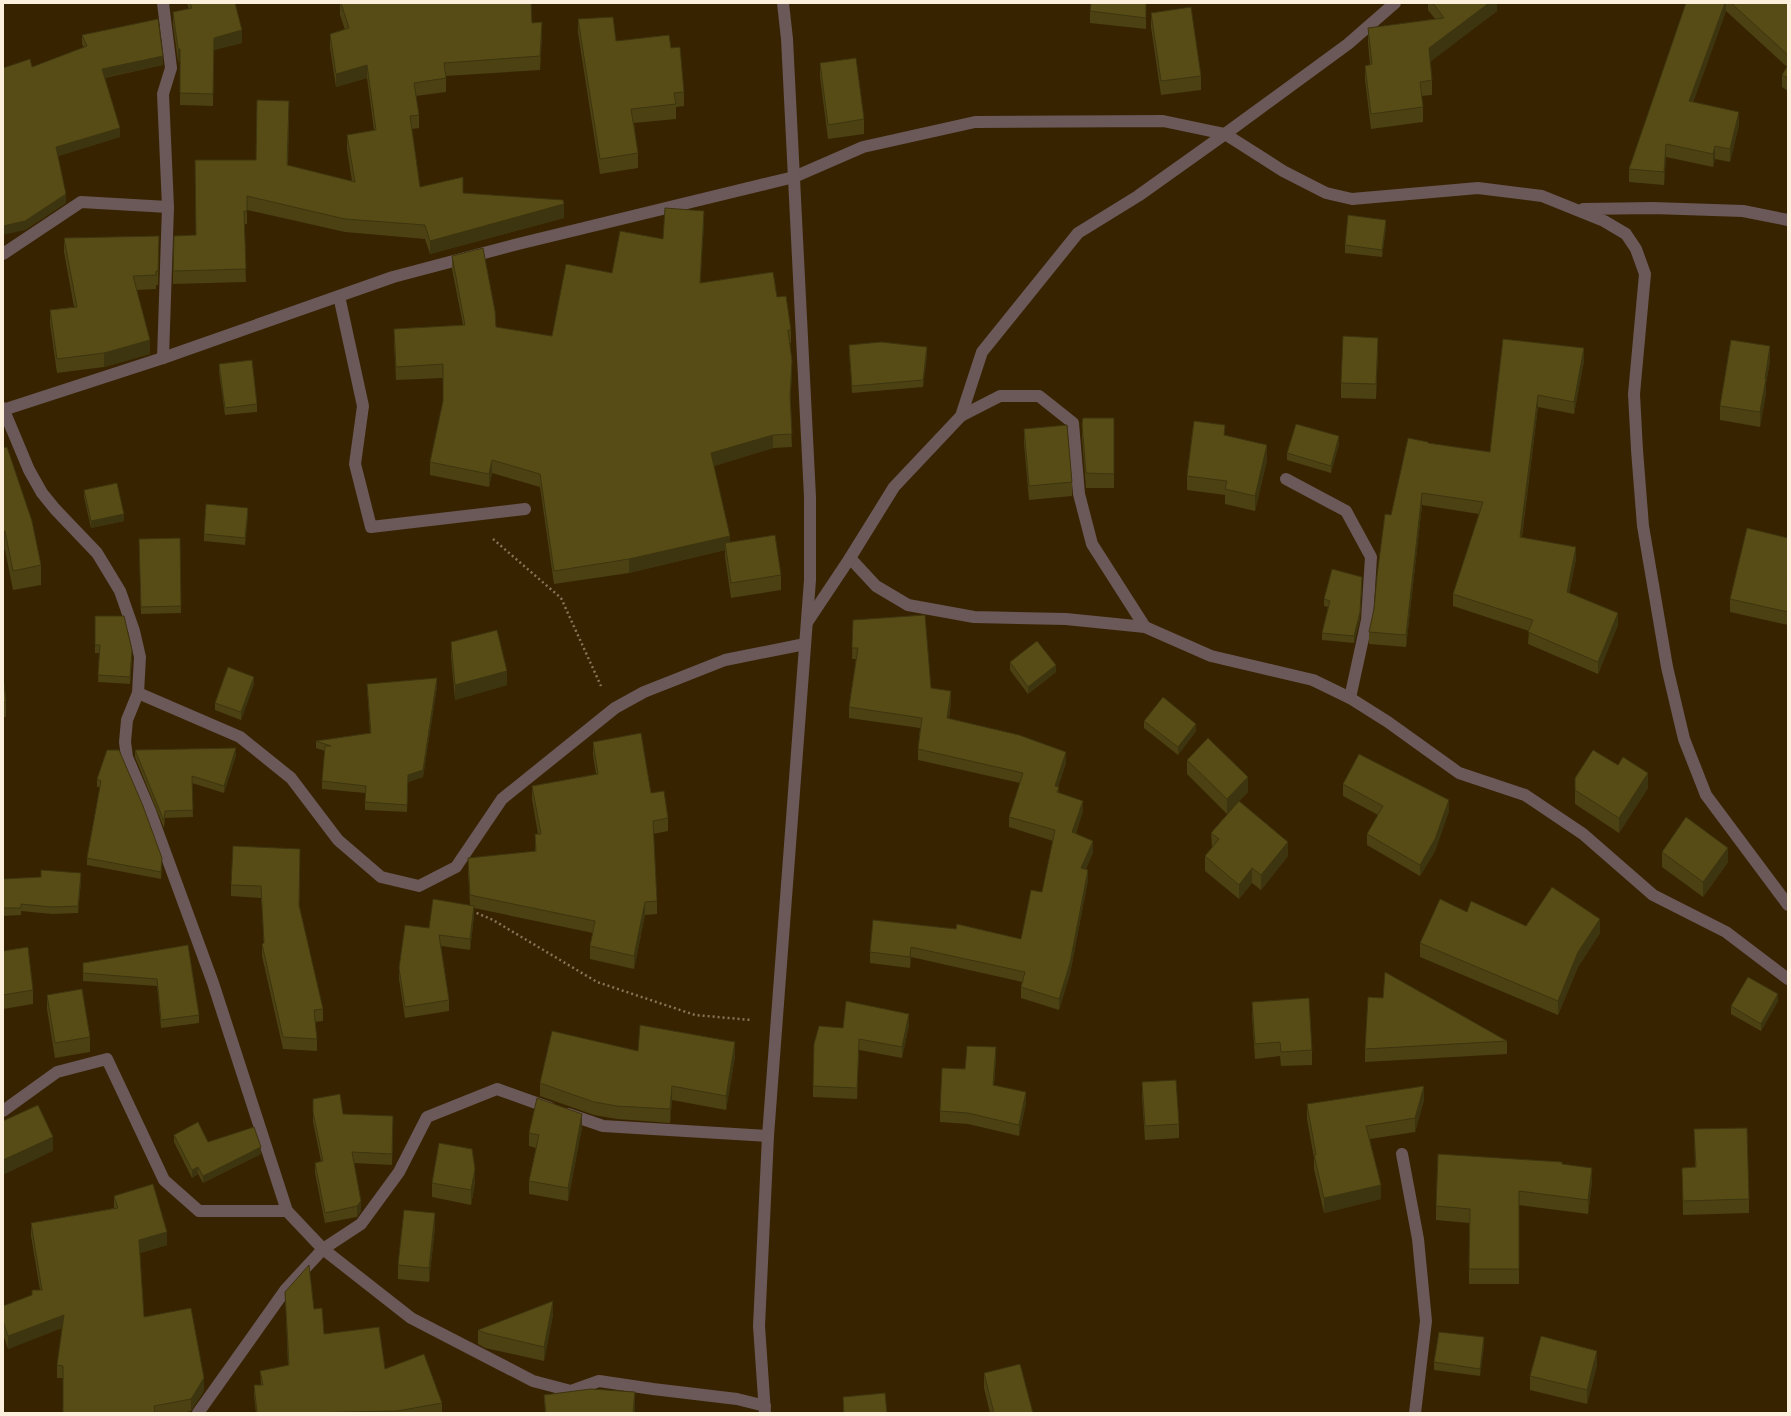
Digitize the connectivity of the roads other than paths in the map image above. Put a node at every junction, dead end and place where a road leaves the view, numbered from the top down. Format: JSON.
{"nodes":[{"id":1,"x":162,"y":3,"type":"edge"},
{"id":2,"x":783,"y":3,"type":"edge"},
{"id":3,"x":1395,"y":3,"type":"edge"},
{"id":4,"x":1225,"y":134,"type":"junction"},
{"id":5,"x":794,"y":177,"type":"junction"},
{"id":6,"x":168,"y":207,"type":"junction"},
{"id":7,"x":1578,"y":209,"type":"junction"},
{"id":8,"x":1788,"y":220,"type":"edge"},
{"id":9,"x":3,"y":254,"type":"edge"},
{"id":10,"x":339,"y":296,"type":"junction"},
{"id":11,"x":163,"y":358,"type":"junction"},
{"id":12,"x":3,"y":409,"type":"edge"},
{"id":13,"x":960,"y":416,"type":"junction"},
{"id":14,"x":1286,"y":479,"type":"dead end"},
{"id":15,"x":525,"y":509,"type":"dead end"},
{"id":16,"x":850,"y":558,"type":"junction"},
{"id":17,"x":807,"y":621,"type":"junction"},
{"id":18,"x":1145,"y":627,"type":"junction"},
{"id":19,"x":805,"y":644,"type":"junction"},
{"id":20,"x":138,"y":693,"type":"junction"},
{"id":21,"x":1350,"y":698,"type":"junction"},
{"id":22,"x":1788,"y":905,"type":"edge"},
{"id":23,"x":1788,"y":979,"type":"edge"},
{"id":24,"x":3,"y":1111,"type":"edge"},
{"id":25,"x":768,"y":1136,"type":"junction"},
{"id":26,"x":1402,"y":1154,"type":"dead end"},
{"id":27,"x":287,"y":1211,"type":"junction"},
{"id":28,"x":323,"y":1249,"type":"junction"},
{"id":29,"x":765,"y":1410,"type":"edge"},
{"id":30,"x":198,"y":1413,"type":"edge"},
{"id":31,"x":1414,"y":1413,"type":"edge"}],
"edges":[{"from":1,"to":6,"type":"street"},
{"from":2,"to":5,"type":"street"},
{"from":3,"to":4,"type":"street"},
{"from":4,"to":5,"type":"street"},
{"from":4,"to":7,"type":"street"},
{"from":4,"to":13,"type":"street"},
{"from":5,"to":10,"type":"street"},
{"from":5,"to":17,"type":"street"},
{"from":6,"to":9,"type":"street"},
{"from":6,"to":11,"type":"street"},
{"from":7,"to":8,"type":"street"},
{"from":7,"to":22,"type":"street"},
{"from":10,"to":11,"type":"street"},
{"from":10,"to":15,"type":"street"},
{"from":11,"to":12,"type":"street"},
{"from":12,"to":20,"type":"street"},
{"from":13,"to":16,"type":"street"},
{"from":13,"to":18,"type":"street"},
{"from":14,"to":21,"type":"street"},
{"from":16,"to":17,"type":"street"},
{"from":16,"to":18,"type":"street"},
{"from":17,"to":19,"type":"street"},
{"from":18,"to":21,"type":"street"},
{"from":19,"to":20,"type":"street"},
{"from":19,"to":25,"type":"street"},
{"from":20,"to":27,"type":"street"},
{"from":21,"to":23,"type":"street"},
{"from":24,"to":27,"type":"street"},
{"from":25,"to":28,"type":"street"},
{"from":25,"to":29,"type":"street"},
{"from":26,"to":31,"type":"street"},
{"from":27,"to":28,"type":"street"},
{"from":28,"to":29,"type":"street"},
{"from":28,"to":30,"type":"street"}]}
